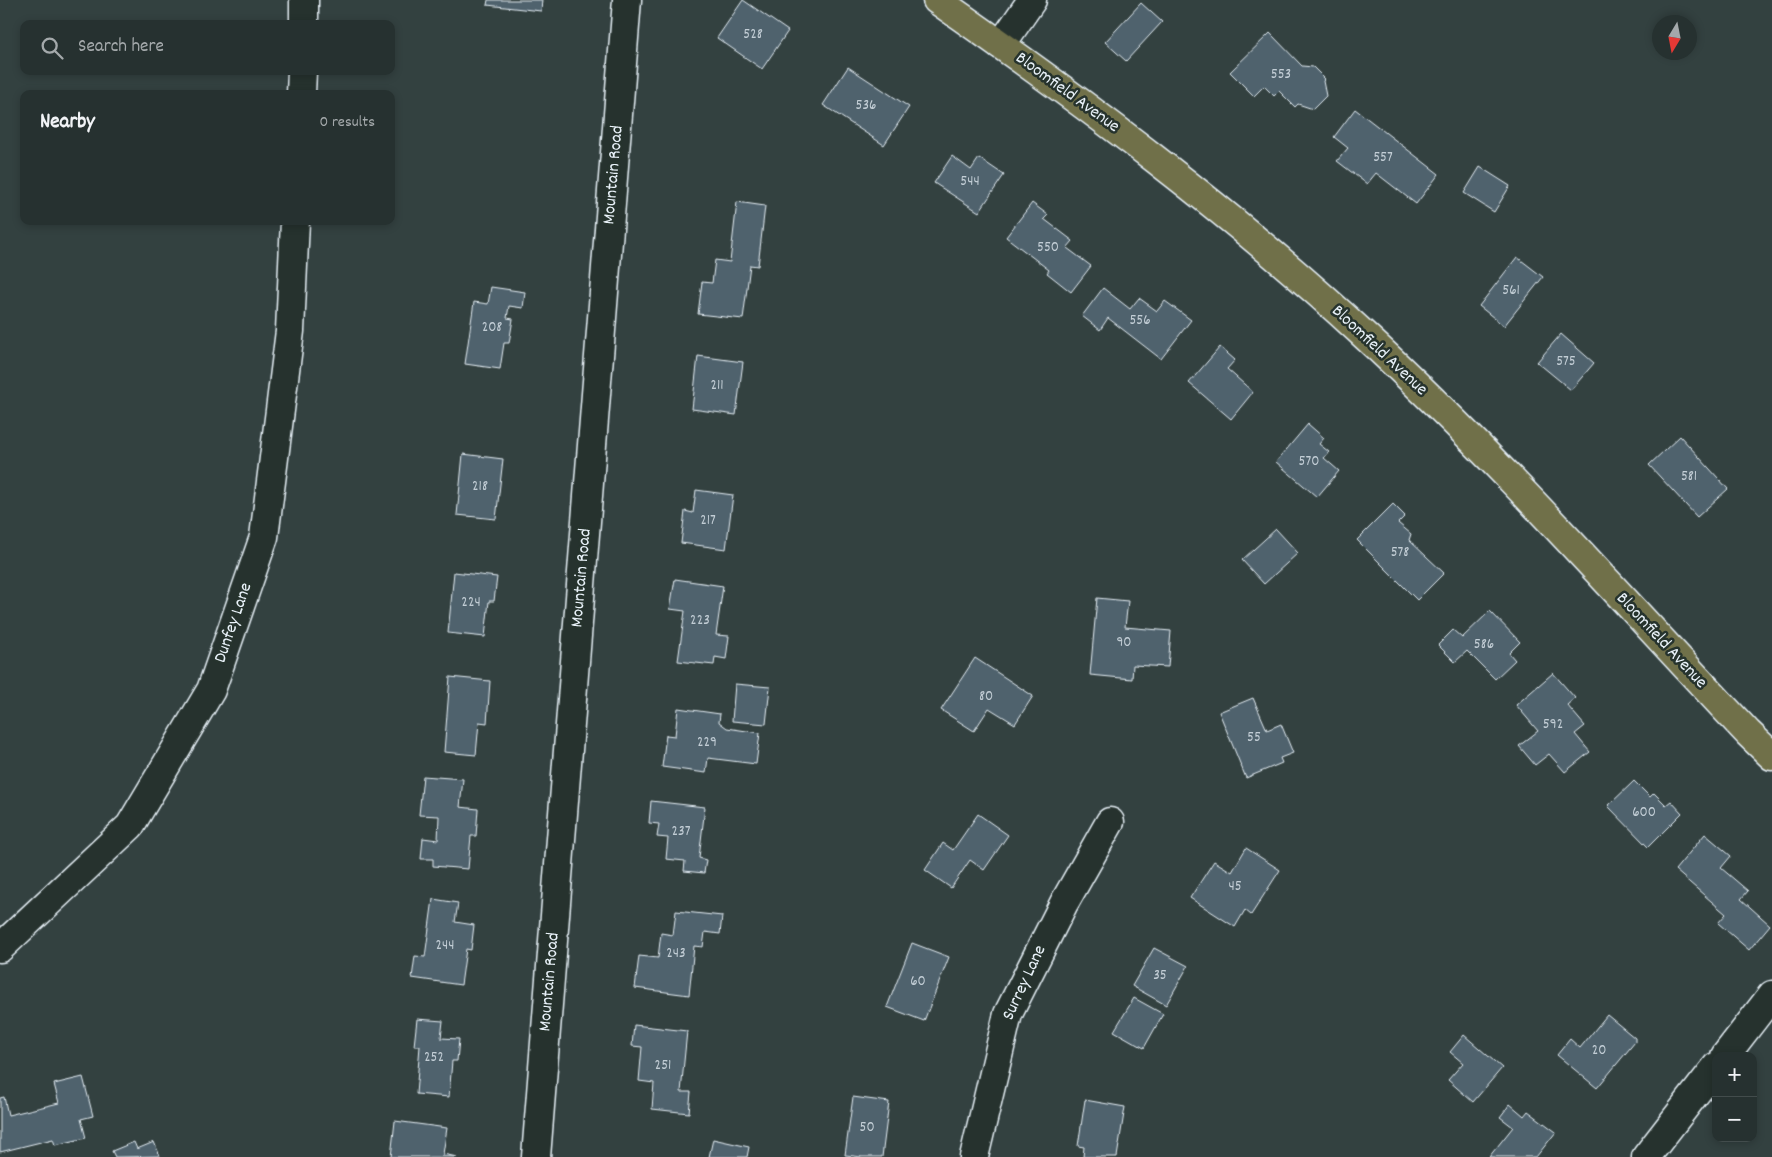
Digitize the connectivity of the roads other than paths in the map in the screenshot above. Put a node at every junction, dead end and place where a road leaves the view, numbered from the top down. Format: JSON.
{"nodes":[{"id":1,"x":304,"y":0,"type":"edge"},
{"id":2,"x":627,"y":0,"type":"edge"},
{"id":3,"x":937,"y":0,"type":"edge"},
{"id":4,"x":1032,"y":0,"type":"edge"},
{"id":5,"x":304,"y":20,"type":"edge"},
{"id":6,"x":1001,"y":45,"type":"junction"},
{"id":7,"x":302,"y":75,"type":"edge"},
{"id":8,"x":301,"y":90,"type":"edge"},
{"id":9,"x":295,"y":225,"type":"edge"},
{"id":10,"x":1772,"y":756,"type":"edge"},
{"id":11,"x":1110,"y":822,"type":"dead end"},
{"id":12,"x":0,"y":948,"type":"edge"},
{"id":13,"x":1772,"y":995,"type":"edge"},
{"id":14,"x":1728,"y":1052,"type":"edge"},
{"id":15,"x":1712,"y":1072,"type":"edge"},
{"id":16,"x":536,"y":1157,"type":"edge"},
{"id":17,"x":974,"y":1157,"type":"edge"},
{"id":18,"x":1646,"y":1157,"type":"edge"}],
"edges":[{"from":1,"to":5,"type":"street"},
{"from":2,"to":16,"type":"street","name":"Mountain Road"},
{"from":3,"to":6,"type":"main road","name":"Bloomfield Avenue"},
{"from":4,"to":6,"type":"street"},
{"from":6,"to":10,"type":"main road","name":"Bloomfield Avenue"},
{"from":7,"to":8,"type":"street"},
{"from":9,"to":12,"type":"street","name":"Dunfey Lane"},
{"from":11,"to":17,"type":"street","name":"Surrey Lane"},
{"from":13,"to":14,"type":"street"},
{"from":15,"to":18,"type":"street"}]}
